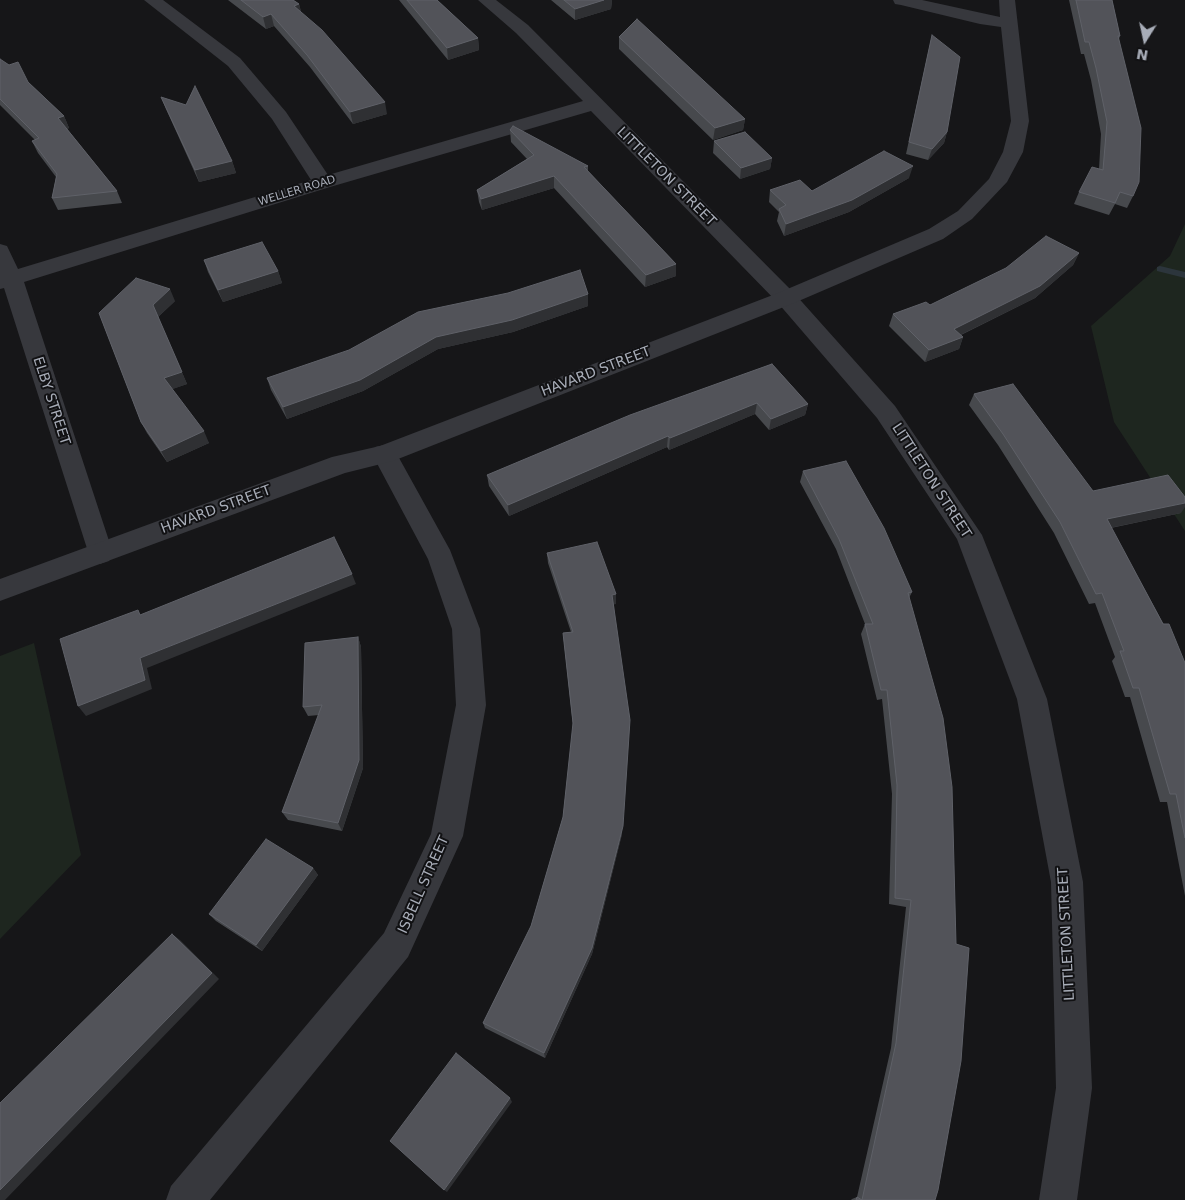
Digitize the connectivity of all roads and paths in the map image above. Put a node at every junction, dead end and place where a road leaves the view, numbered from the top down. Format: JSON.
{"nodes":[{"id":1,"x":152,"y":0,"type":"edge"},
{"id":2,"x":486,"y":0,"type":"edge"},
{"id":3,"x":901,"y":0,"type":"edge"},
{"id":4,"x":1007,"y":0,"type":"edge"},
{"id":5,"x":1010,"y":23,"type":"junction"},
{"id":6,"x":594,"y":104,"type":"junction"},
{"id":7,"x":323,"y":183,"type":"junction"},
{"id":8,"x":0,"y":251,"type":"edge"},
{"id":9,"x":6,"y":280,"type":"edge"},
{"id":10,"x":786,"y":298,"type":"junction"},
{"id":11,"x":384,"y":454,"type":"junction"},
{"id":12,"x":100,"y":553,"type":"junction"},
{"id":13,"x":0,"y":590,"type":"edge"},
{"id":14,"x":185,"y":1200,"type":"edge"},
{"id":15,"x":1058,"y":1200,"type":"edge"}],
"edges":[{"from":1,"to":7,"type":"street"},
{"from":2,"to":6,"type":"street","name":"LITTLETON STREET"},
{"from":3,"to":5,"type":"street"},
{"from":4,"to":5,"type":"street","name":"HAVARD STREET"},
{"from":5,"to":10,"type":"street","name":"HAVARD STREET"},
{"from":6,"to":7,"type":"street","name":"WELLER ROAD"},
{"from":6,"to":10,"type":"street","name":"LITTLETON STREET"},
{"from":7,"to":9,"type":"street","name":"WELLER ROAD"},
{"from":8,"to":9,"type":"street","name":"ELBY STREET"},
{"from":9,"to":12,"type":"street","name":"ELBY STREET"},
{"from":10,"to":11,"type":"street","name":"HAVARD STREET"},
{"from":10,"to":15,"type":"street","name":"LITTLETON STREET"},
{"from":11,"to":12,"type":"street","name":"HAVARD STREET"},
{"from":11,"to":14,"type":"street","name":"ISBELL STREET"},
{"from":12,"to":13,"type":"street","name":"HAVARD STREET"}]}
